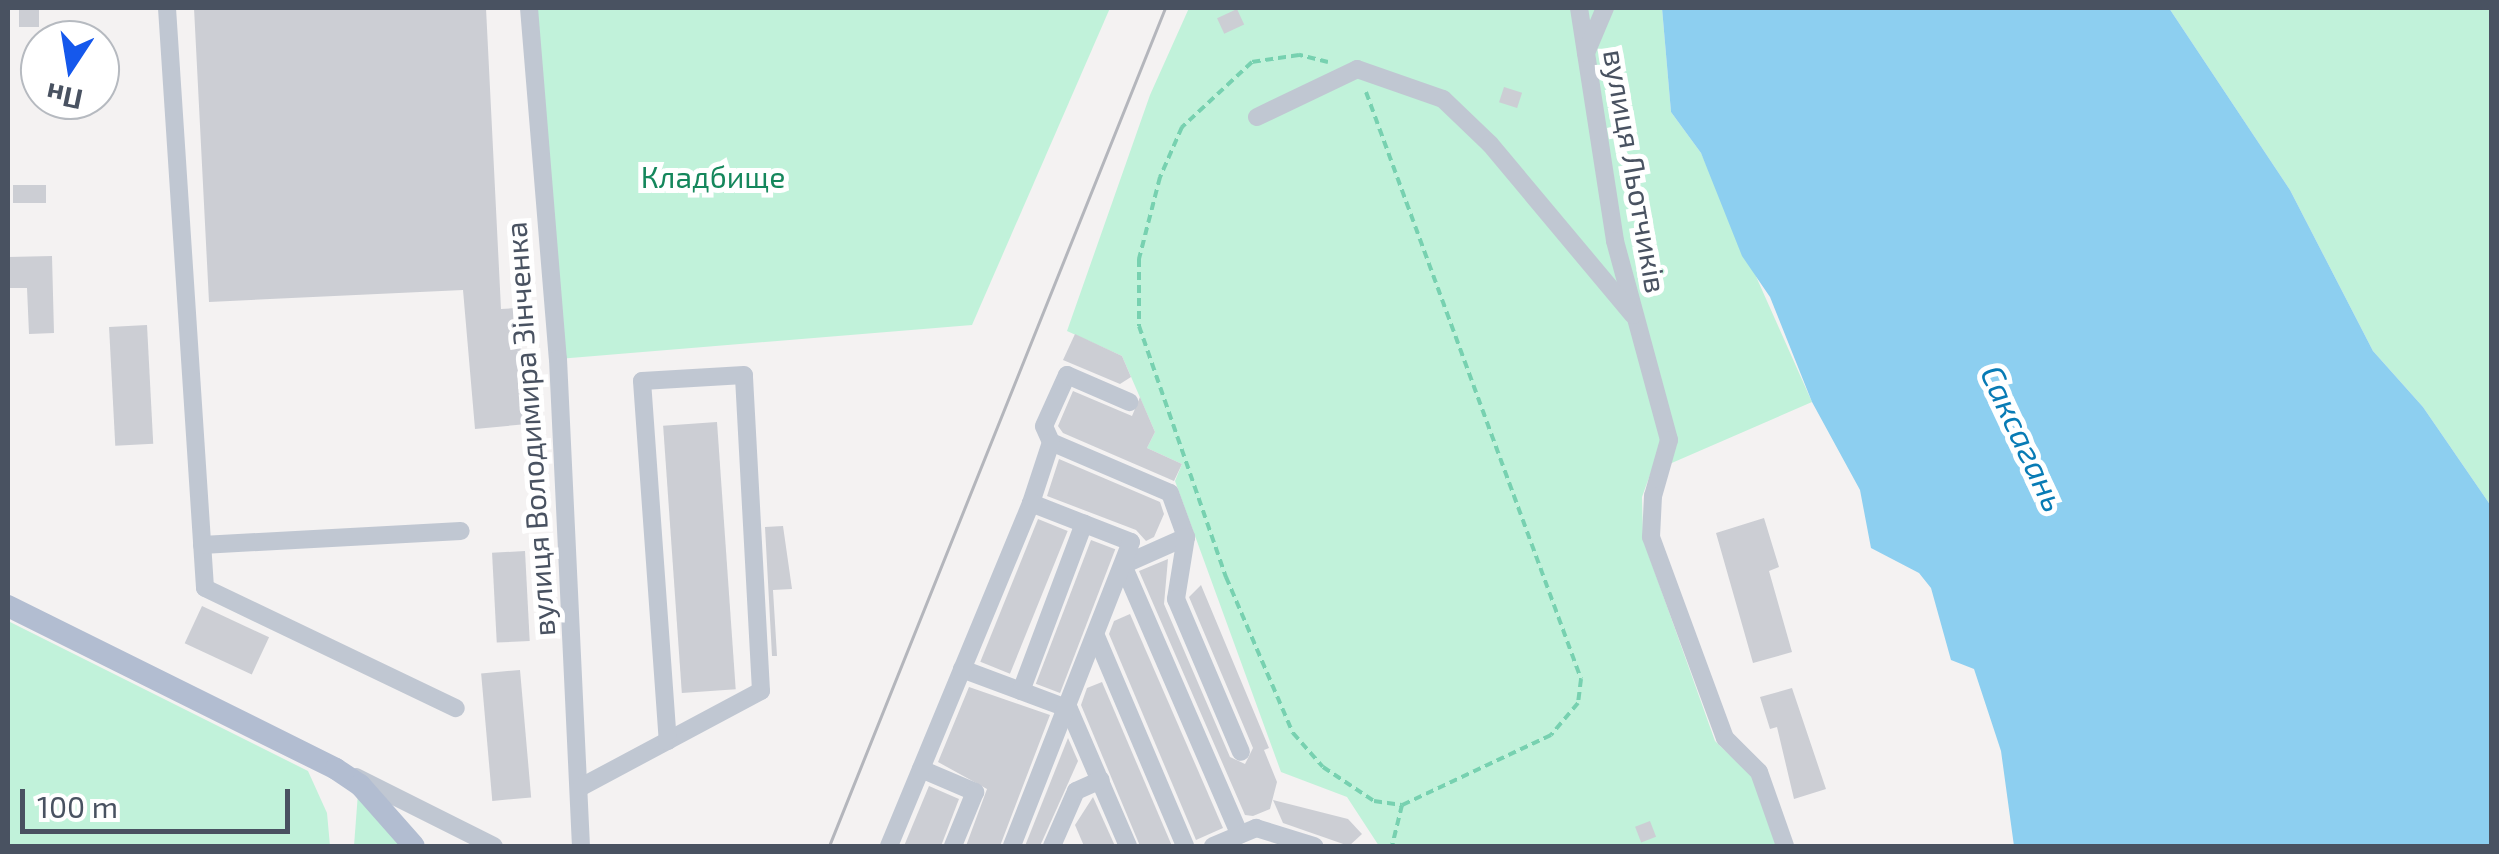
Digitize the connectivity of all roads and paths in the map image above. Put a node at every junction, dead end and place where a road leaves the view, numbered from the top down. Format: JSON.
{"nodes":[{"id":1,"x":168,"y":8,"type":"edge"},
{"id":2,"x":529,"y":8,"type":"edge"},
{"id":3,"x":1579,"y":8,"type":"edge"},
{"id":4,"x":1605,"y":8,"type":"edge"},
{"id":5,"x":1586,"y":54,"type":"junction"},
{"id":6,"x":1358,"y":69,"type":"junction"},
{"id":7,"x":1257,"y":117,"type":"dead end"},
{"id":8,"x":1636,"y":319,"type":"junction"},
{"id":9,"x":1129,"y":402,"type":"dead end"},
{"id":10,"x":1051,"y":442,"type":"junction"},
{"id":11,"x":1031,"y":502,"type":"junction"},
{"id":12,"x":1084,"y":523,"type":"junction"},
{"id":13,"x":461,"y":531,"type":"dead end"},
{"id":14,"x":1186,"y":537,"type":"junction"},
{"id":15,"x":202,"y":544,"type":"junction"},
{"id":16,"x":1122,"y":564,"type":"junction"},
{"id":17,"x":8,"y":606,"type":"edge"},
{"id":18,"x":1096,"y":636,"type":"junction"},
{"id":19,"x":962,"y":669,"type":"junction"},
{"id":20,"x":1021,"y":691,"type":"junction"},
{"id":21,"x":456,"y":708,"type":"dead end"},
{"id":22,"x":1069,"y":710,"type":"junction"},
{"id":23,"x":668,"y":740,"type":"junction"},
{"id":24,"x":1241,"y":752,"type":"dead end"},
{"id":25,"x":336,"y":769,"type":"junction"},
{"id":26,"x":921,"y":769,"type":"junction"},
{"id":27,"x":1100,"y":780,"type":"junction"},
{"id":28,"x":581,"y":787,"type":"junction"},
{"id":29,"x":1402,"y":806,"type":"junction"},
{"id":30,"x":1240,"y":835,"type":"junction"},
{"id":31,"x":414,"y":846,"type":"edge"},
{"id":32,"x":494,"y":846,"type":"edge"},
{"id":33,"x":581,"y":846,"type":"edge"},
{"id":34,"x":889,"y":846,"type":"edge"},
{"id":35,"x":953,"y":846,"type":"edge"},
{"id":36,"x":1012,"y":846,"type":"edge"},
{"id":37,"x":1052,"y":846,"type":"edge"},
{"id":38,"x":1128,"y":846,"type":"edge"},
{"id":39,"x":1185,"y":846,"type":"edge"},
{"id":40,"x":1213,"y":846,"type":"edge"},
{"id":41,"x":1314,"y":846,"type":"edge"},
{"id":42,"x":1392,"y":846,"type":"edge"},
{"id":43,"x":1785,"y":846,"type":"edge"}],
"edges":[{"from":1,"to":15,"type":"street"},
{"from":2,"to":28,"type":"street","name":"вулиця Володимира Зінченка"},
{"from":3,"to":5,"type":"street","name":"вулиця Льотчиків"},
{"from":4,"to":5,"type":"street"},
{"from":5,"to":8,"type":"street","name":"вулиця Льотчиків"},
{"from":6,"to":7,"type":"street"},
{"from":6,"to":8,"type":"street"},
{"from":6,"to":29,"type":"path"},
{"from":6,"to":29,"type":"path"},
{"from":8,"to":43,"type":"street","name":"вулиця Льотчиків"},
{"from":9,"to":10,"type":"street"},
{"from":10,"to":11,"type":"street"},
{"from":10,"to":14,"type":"street"},
{"from":11,"to":12,"type":"street"},
{"from":11,"to":19,"type":"street"},
{"from":12,"to":16,"type":"street"},
{"from":12,"to":20,"type":"street"},
{"from":13,"to":15,"type":"street"},
{"from":14,"to":16,"type":"street"},
{"from":14,"to":24,"type":"street"},
{"from":15,"to":21,"type":"street"},
{"from":16,"to":18,"type":"street"},
{"from":16,"to":30,"type":"street"},
{"from":17,"to":25,"type":"main road"},
{"from":18,"to":22,"type":"street"},
{"from":18,"to":39,"type":"street"},
{"from":19,"to":20,"type":"street"},
{"from":19,"to":26,"type":"street"},
{"from":20,"to":22,"type":"street"},
{"from":22,"to":27,"type":"street"},
{"from":22,"to":36,"type":"street"},
{"from":23,"to":23,"type":"street"},
{"from":23,"to":28,"type":"street"},
{"from":25,"to":31,"type":"main road"},
{"from":25,"to":32,"type":"street"},
{"from":26,"to":34,"type":"street"},
{"from":26,"to":35,"type":"street"},
{"from":27,"to":37,"type":"street"},
{"from":27,"to":38,"type":"street"},
{"from":28,"to":33,"type":"street","name":"вулиця Володимира Зінченка"},
{"from":29,"to":42,"type":"path"},
{"from":30,"to":40,"type":"street"},
{"from":30,"to":41,"type":"street"}]}
